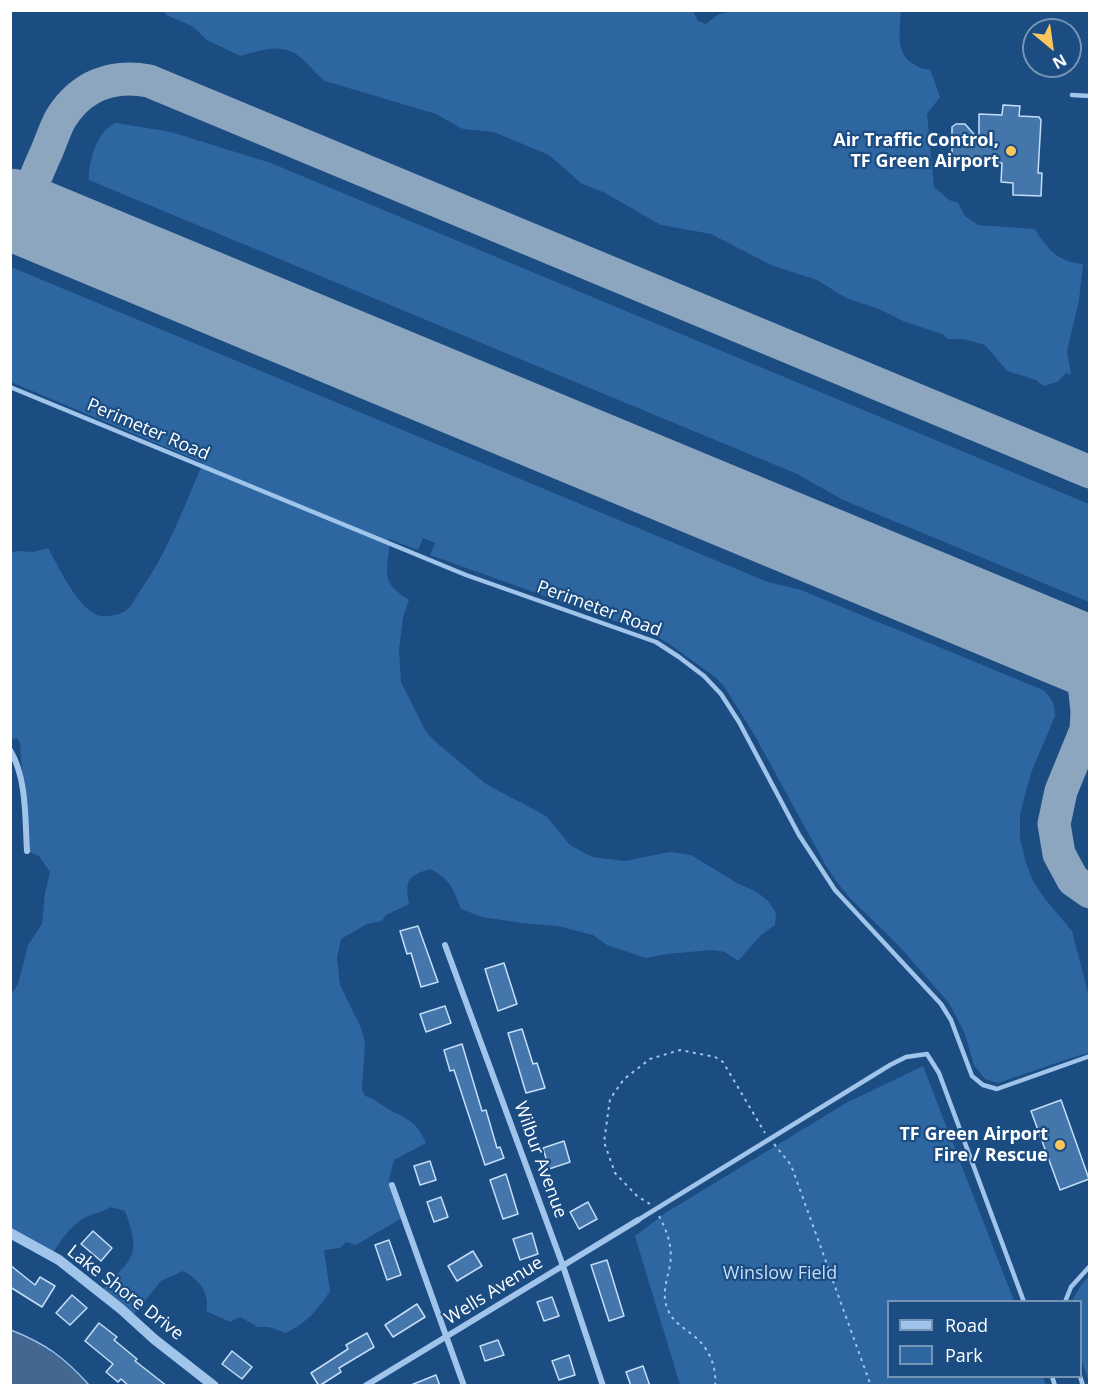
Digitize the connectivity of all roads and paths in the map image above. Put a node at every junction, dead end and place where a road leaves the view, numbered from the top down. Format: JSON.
{"nodes":[{"id":1,"x":1072,"y":94,"type":"dead end"},
{"id":2,"x":1089,"y":96,"type":"edge"},
{"id":3,"x":10,"y":387,"type":"edge"},
{"id":4,"x":10,"y":750,"type":"edge"},
{"id":5,"x":27,"y":851,"type":"dead end"},
{"id":6,"x":445,"y":945,"type":"dead end"},
{"id":7,"x":1089,"y":1056,"type":"edge"},
{"id":8,"x":769,"y":1138,"type":"junction"},
{"id":9,"x":392,"y":1185,"type":"dead end"},
{"id":10,"x":655,"y":1209,"type":"junction"},
{"id":11,"x":638,"y":1220,"type":"joint"},
{"id":12,"x":10,"y":1233,"type":"edge"},
{"id":13,"x":563,"y":1266,"type":"junction"},
{"id":14,"x":1089,"y":1266,"type":"edge"},
{"id":15,"x":1023,"y":1300,"type":"edge"},
{"id":16,"x":1066,"y":1300,"type":"edge"},
{"id":17,"x":446,"y":1337,"type":"junction"},
{"id":18,"x":214,"y":1386,"type":"edge"},
{"id":19,"x":365,"y":1386,"type":"edge"},
{"id":20,"x":464,"y":1386,"type":"edge"},
{"id":21,"x":603,"y":1386,"type":"edge"},
{"id":22,"x":716,"y":1386,"type":"edge"},
{"id":23,"x":871,"y":1386,"type":"edge"}],
"edges":[{"from":1,"to":2,"type":"lane"},
{"from":3,"to":7,"type":"lane","name":"Perimeter Road"},
{"from":4,"to":5,"type":"street"},
{"from":6,"to":13,"type":"street","name":"Wilbur Avenue"},
{"from":8,"to":10,"type":"lane"},
{"from":8,"to":10,"type":"path"},
{"from":8,"to":15,"type":"lane"},
{"from":8,"to":23,"type":"path"},
{"from":9,"to":17,"type":"street"},
{"from":10,"to":11,"type":"lane"},
{"from":10,"to":22,"type":"path"},
{"from":11,"to":13,"type":"street","name":"Wells Avenue"},
{"from":12,"to":18,"type":"street","name":"Lake Shore Drive"},
{"from":13,"to":17,"type":"street","name":"Wells Avenue"},
{"from":13,"to":21,"type":"street","name":"Wilbur Avenue"},
{"from":14,"to":16,"type":"lane"},
{"from":17,"to":19,"type":"street","name":"Wells Avenue"},
{"from":17,"to":20,"type":"street"}]}
